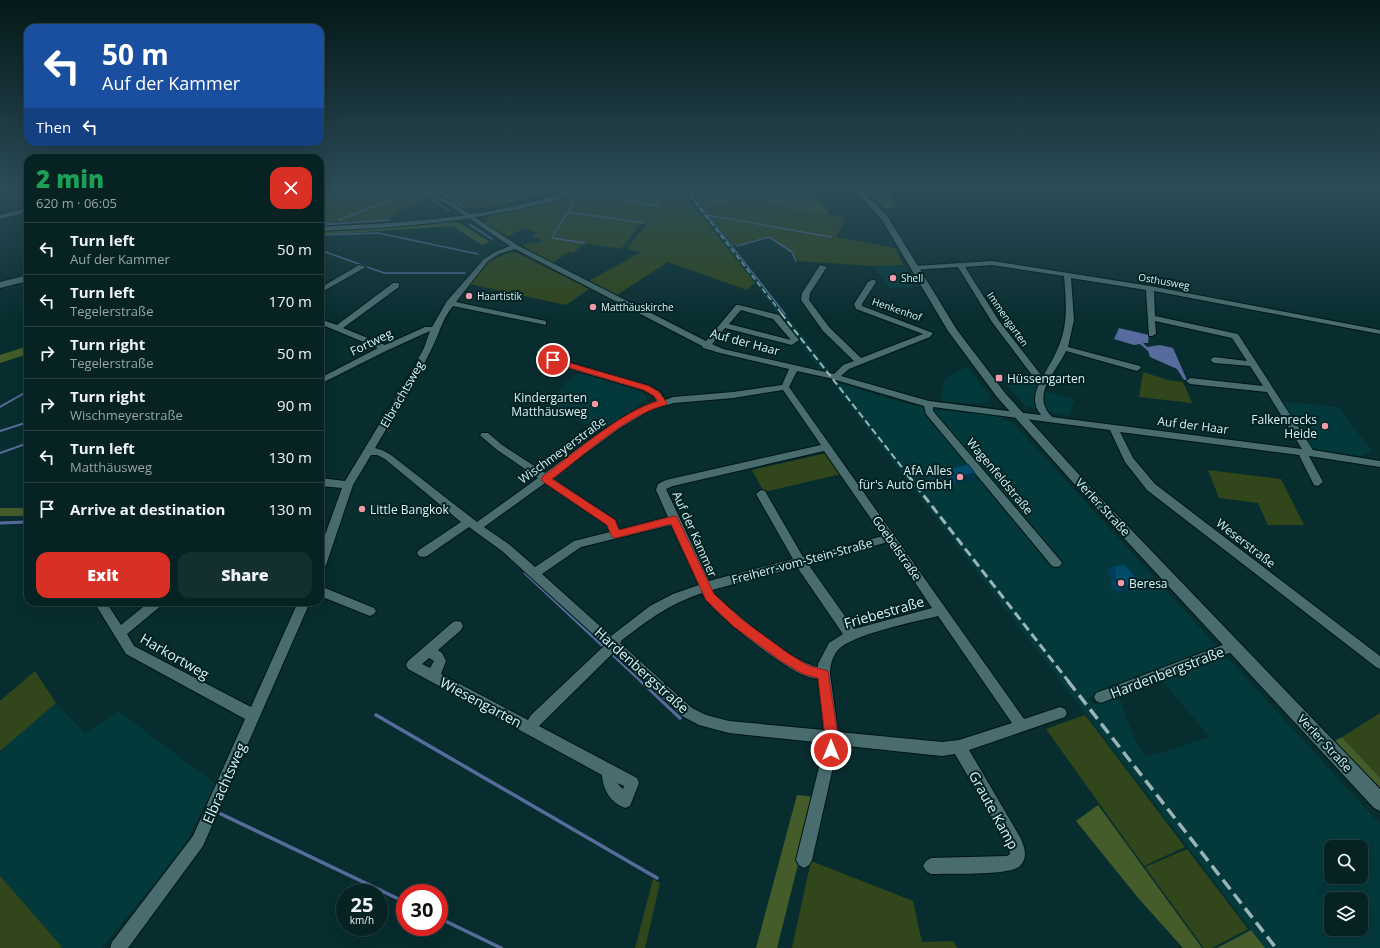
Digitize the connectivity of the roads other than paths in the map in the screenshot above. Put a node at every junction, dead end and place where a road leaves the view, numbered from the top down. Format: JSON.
{"nodes":[{"id":1,"x":491,"y":232,"type":"edge"},
{"id":2,"x":894,"y":232,"type":"edge"},
{"id":3,"x":515,"y":246,"type":"junction"},
{"id":4,"x":960,"y":264,"type":"junction"},
{"id":5,"x":914,"y":265,"type":"junction"},
{"id":6,"x":362,"y":267,"type":"dead end"},
{"id":7,"x":823,"y":267,"type":"dead end"},
{"id":8,"x":1067,"y":275,"type":"junction"},
{"id":9,"x":24,"y":279,"type":"edge"},
{"id":10,"x":872,"y":282,"type":"dead end"},
{"id":11,"x":0,"y":284,"type":"edge"},
{"id":12,"x":396,"y":285,"type":"dead end"},
{"id":13,"x":1150,"y":288,"type":"junction"},
{"id":14,"x":324,"y":289,"type":"edge"},
{"id":15,"x":450,"y":304,"type":"junction"},
{"id":16,"x":1152,"y":321,"type":"junction"},
{"id":17,"x":543,"y":322,"type":"dead end"},
{"id":18,"x":324,"y":324,"type":"edge"},
{"id":19,"x":724,"y":325,"type":"junction"},
{"id":20,"x":338,"y":328,"type":"junction"},
{"id":21,"x":434,"y":329,"type":"junction"},
{"id":22,"x":1380,"y":332,"type":"edge"},
{"id":23,"x":1152,"y":334,"type":"dead end"},
{"id":24,"x":706,"y":346,"type":"junction"},
{"id":25,"x":385,"y":348,"type":"junction"},
{"id":26,"x":1064,"y":348,"type":"junction"},
{"id":27,"x":540,"y":357,"type":"dead end"},
{"id":28,"x":1214,"y":360,"type":"dead end"},
{"id":29,"x":860,"y":362,"type":"junction"},
{"id":30,"x":1254,"y":364,"type":"junction"},
{"id":31,"x":794,"y":368,"type":"junction"},
{"id":32,"x":1137,"y":368,"type":"dead end"},
{"id":33,"x":836,"y":378,"type":"junction"},
{"id":34,"x":324,"y":379,"type":"edge"},
{"id":35,"x":1046,"y":379,"type":"junction"},
{"id":36,"x":1190,"y":381,"type":"dead end"},
{"id":37,"x":786,"y":387,"type":"junction"},
{"id":38,"x":1271,"y":390,"type":"junction"},
{"id":39,"x":662,"y":403,"type":"junction"},
{"id":40,"x":928,"y":404,"type":"junction"},
{"id":41,"x":1017,"y":413,"type":"junction"},
{"id":42,"x":1048,"y":418,"type":"junction"},
{"id":43,"x":1114,"y":428,"type":"junction"},
{"id":44,"x":485,"y":435,"type":"dead end"},
{"id":45,"x":827,"y":447,"type":"junction"},
{"id":46,"x":368,"y":451,"type":"junction"},
{"id":47,"x":1306,"y":453,"type":"junction"},
{"id":48,"x":1380,"y":464,"type":"edge"},
{"id":49,"x":546,"y":479,"type":"junction"},
{"id":50,"x":324,"y":482,"type":"edge"},
{"id":51,"x":1318,"y":482,"type":"dead end"},
{"id":52,"x":348,"y":485,"type":"junction"},
{"id":53,"x":762,"y":494,"type":"dead end"},
{"id":54,"x":674,"y":520,"type":"junction"},
{"id":55,"x":473,"y":524,"type":"junction"},
{"id":56,"x":616,"y":534,"type":"junction"},
{"id":57,"x":889,"y":538,"type":"junction"},
{"id":58,"x":422,"y":553,"type":"dead end"},
{"id":59,"x":324,"y":554,"type":"edge"},
{"id":60,"x":800,"y":563,"type":"junction"},
{"id":61,"x":1056,"y":563,"type":"dead end"},
{"id":62,"x":535,"y":573,"type":"junction"},
{"id":63,"x":705,"y":588,"type":"junction"},
{"id":64,"x":324,"y":593,"type":"edge"},
{"id":65,"x":103,"y":606,"type":"edge"},
{"id":66,"x":153,"y":606,"type":"edge"},
{"id":67,"x":302,"y":606,"type":"edge"},
{"id":68,"x":942,"y":610,"type":"junction"},
{"id":69,"x":370,"y":611,"type":"dead end"},
{"id":70,"x":458,"y":626,"type":"dead end"},
{"id":71,"x":120,"y":632,"type":"junction"},
{"id":72,"x":851,"y":635,"type":"junction"},
{"id":73,"x":614,"y":644,"type":"junction"},
{"id":74,"x":1233,"y":646,"type":"junction"},
{"id":75,"x":429,"y":651,"type":"junction"},
{"id":76,"x":1380,"y":663,"type":"edge"},
{"id":77,"x":824,"y":674,"type":"junction"},
{"id":78,"x":432,"y":676,"type":"junction"},
{"id":79,"x":1101,"y":697,"type":"dead end"},
{"id":80,"x":1060,"y":713,"type":"dead end"},
{"id":81,"x":255,"y":714,"type":"junction"},
{"id":82,"x":1021,"y":725,"type":"junction"},
{"id":83,"x":530,"y":728,"type":"junction"},
{"id":84,"x":832,"y":737,"type":"junction"},
{"id":85,"x":959,"y":747,"type":"junction"},
{"id":86,"x":609,"y":771,"type":"dead end"},
{"id":87,"x":1380,"y":802,"type":"edge"},
{"id":88,"x":804,"y":860,"type":"dead end"},
{"id":89,"x":931,"y":866,"type":"dead end"},
{"id":90,"x":118,"y":948,"type":"edge"}],
"edges":[{"from":1,"to":3,"type":"street","name":"Auf der Haar"},
{"from":2,"to":5,"type":"main road","name":"Verler Straße"},
{"from":3,"to":15,"type":"street","name":"Elbrachtsweg"},
{"from":3,"to":24,"type":"street","name":"Auf der Haar"},
{"from":4,"to":5,"type":"street","name":"Osthusweg"},
{"from":4,"to":8,"type":"street","name":"Osthusweg"},
{"from":4,"to":35,"type":"street","name":"Immengarten"},
{"from":5,"to":41,"type":"main road","name":"Verler Straße"},
{"from":6,"to":14,"type":"street"},
{"from":7,"to":29,"type":"street"},
{"from":8,"to":13,"type":"street","name":"Osthusweg"},
{"from":8,"to":26,"type":"street"},
{"from":9,"to":11,"type":"main road"},
{"from":10,"to":29,"type":"street","name":"Henkenhof"},
{"from":12,"to":20,"type":"street"},
{"from":13,"to":16,"type":"street"},
{"from":13,"to":22,"type":"street","name":"Osthusweg"},
{"from":15,"to":17,"type":"street"},
{"from":15,"to":21,"type":"street","name":"Elbrachtsweg"},
{"from":16,"to":23,"type":"street"},
{"from":16,"to":30,"type":"street"},
{"from":18,"to":20,"type":"street"},
{"from":19,"to":19,"type":"street"},
{"from":19,"to":24,"type":"street"},
{"from":20,"to":25,"type":"street"},
{"from":21,"to":25,"type":"street","name":"Fortweg"},
{"from":21,"to":46,"type":"street","name":"Elbrachtsweg"},
{"from":24,"to":31,"type":"street","name":"Auf der Haar"},
{"from":25,"to":34,"type":"street","name":"Fortweg"},
{"from":26,"to":32,"type":"street"},
{"from":26,"to":35,"type":"street"},
{"from":27,"to":39,"type":"street"},
{"from":28,"to":30,"type":"street"},
{"from":29,"to":33,"type":"street"},
{"from":30,"to":38,"type":"street"},
{"from":31,"to":33,"type":"street","name":"Auf der Haar"},
{"from":31,"to":37,"type":"street"},
{"from":33,"to":40,"type":"street","name":"Auf der Haar"},
{"from":35,"to":42,"type":"street"},
{"from":36,"to":38,"type":"street"},
{"from":37,"to":39,"type":"street","name":"Wischmeyerstraße"},
{"from":37,"to":45,"type":"street","name":"Goebelstraße"},
{"from":38,"to":47,"type":"street"},
{"from":39,"to":49,"type":"street","name":"Wischmeyerstraße"},
{"from":40,"to":41,"type":"street","name":"Auf der Haar"},
{"from":40,"to":61,"type":"street","name":"Wagenfeldstraße"},
{"from":41,"to":42,"type":"street","name":"Auf der Haar"},
{"from":41,"to":74,"type":"main road","name":"Verler Straße"},
{"from":42,"to":43,"type":"street","name":"Auf der Haar"},
{"from":43,"to":47,"type":"street","name":"Auf der Haar"},
{"from":43,"to":76,"type":"street","name":"Weserstraße"},
{"from":44,"to":49,"type":"street"},
{"from":45,"to":54,"type":"street","name":"Auf der Kammer"},
{"from":45,"to":57,"type":"street","name":"Goebelstraße"},
{"from":46,"to":52,"type":"street","name":"Elbrachtsweg"},
{"from":46,"to":55,"type":"street","name":"Hardenbergstraße"},
{"from":47,"to":48,"type":"street","name":"Auf der Haar"},
{"from":47,"to":51,"type":"street"},
{"from":49,"to":55,"type":"street","name":"Wischmeyerstraße"},
{"from":49,"to":56,"type":"street"},
{"from":50,"to":52,"type":"street"},
{"from":52,"to":59,"type":"street","name":"Elbrachtsweg"},
{"from":53,"to":60,"type":"street"},
{"from":54,"to":56,"type":"street"},
{"from":54,"to":63,"type":"street","name":"Auf der Kammer"},
{"from":55,"to":58,"type":"street"},
{"from":55,"to":62,"type":"street","name":"Hardenbergstraße"},
{"from":56,"to":62,"type":"street"},
{"from":57,"to":60,"type":"street","name":"Freiherr-vom-Stein-Straße"},
{"from":57,"to":68,"type":"street","name":"Goebelstraße"},
{"from":60,"to":63,"type":"street","name":"Freiherr-vom-Stein-Straße"},
{"from":60,"to":72,"type":"street"},
{"from":62,"to":73,"type":"street","name":"Hardenbergstraße"},
{"from":63,"to":73,"type":"street","name":"Freiherr-vom-Stein-Straße"},
{"from":63,"to":77,"type":"street","name":"Auf der Kammer"},
{"from":64,"to":69,"type":"street"},
{"from":65,"to":71,"type":"street","name":"Harkortweg"},
{"from":66,"to":71,"type":"street"},
{"from":67,"to":81,"type":"street","name":"Elbrachtsweg"},
{"from":68,"to":72,"type":"street","name":"Friebestraße"},
{"from":68,"to":82,"type":"street","name":"Goebelstraße"},
{"from":70,"to":75,"type":"street","name":"Wiesengarten"},
{"from":71,"to":81,"type":"street","name":"Harkortweg"},
{"from":72,"to":77,"type":"street","name":"Friebestraße"},
{"from":73,"to":83,"type":"street","name":"Wiesengarten"},
{"from":73,"to":84,"type":"street","name":"Hardenbergstraße"},
{"from":74,"to":79,"type":"street","name":"Hardenbergstraße"},
{"from":74,"to":87,"type":"main road","name":"Verler Straße"},
{"from":75,"to":78,"type":"street","name":"Wiesengarten"},
{"from":75,"to":78,"type":"street","name":"Wiesengarten"},
{"from":77,"to":84,"type":"street","name":"Friebestraße"},
{"from":78,"to":83,"type":"street","name":"Wiesengarten"},
{"from":80,"to":82,"type":"street","name":"Hardenbergstraße"},
{"from":81,"to":90,"type":"street","name":"Elbrachtsweg"},
{"from":82,"to":85,"type":"street","name":"Hardenbergstraße"},
{"from":83,"to":86,"type":"street","name":"Wiesengarten"},
{"from":84,"to":85,"type":"street","name":"Hardenbergstraße"},
{"from":84,"to":88,"type":"street","name":"Friebestraße"},
{"from":85,"to":89,"type":"street","name":"Graute Kamp"}]}
